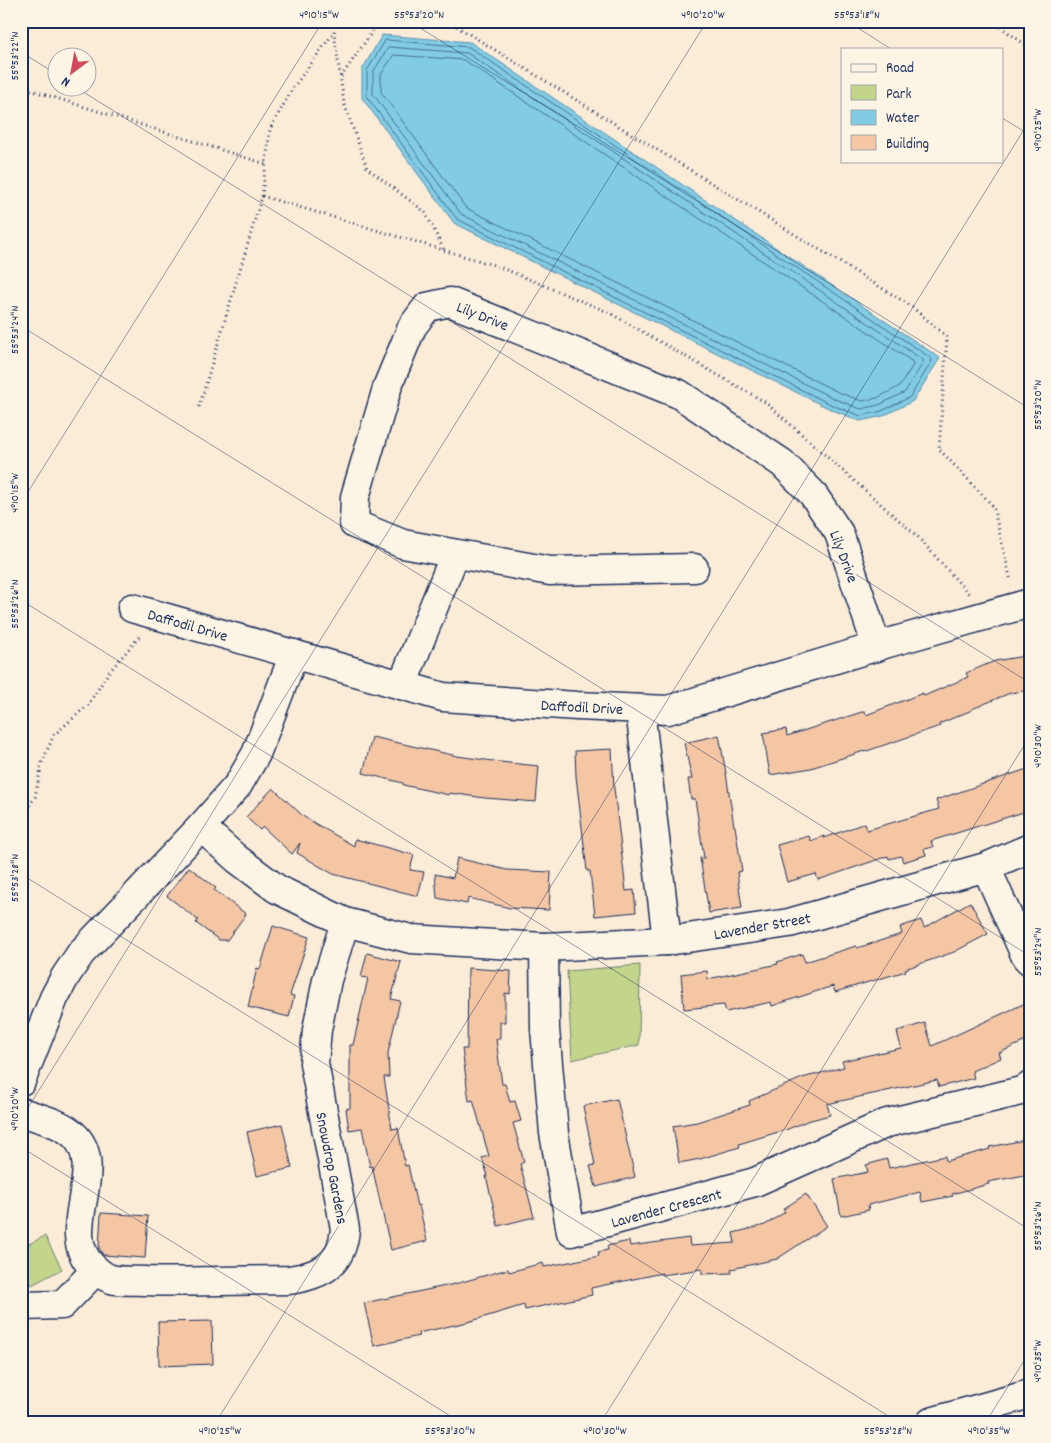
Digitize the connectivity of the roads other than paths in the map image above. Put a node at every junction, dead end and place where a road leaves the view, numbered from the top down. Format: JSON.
{"nodes":[{"id":1,"x":455,"y":554,"type":"junction"},
{"id":2,"x":694,"y":568,"type":"dead end"},
{"id":3,"x":1024,"y":604,"type":"edge"},
{"id":4,"x":132,"y":608,"type":"dead end"},
{"id":5,"x":877,"y":647,"type":"junction"},
{"id":6,"x":294,"y":654,"type":"junction"},
{"id":7,"x":402,"y":685,"type":"junction"},
{"id":8,"x":640,"y":709,"type":"junction"},
{"id":9,"x":201,"y":827,"type":"junction"},
{"id":10,"x":1030,"y":848,"type":"edge"},
{"id":11,"x":986,"y":867,"type":"junction"},
{"id":12,"x":345,"y":922,"type":"junction"},
{"id":13,"x":666,"y":941,"type":"junction"},
{"id":14,"x":544,"y":947,"type":"junction"},
{"id":15,"x":1030,"y":961,"type":"edge"},
{"id":16,"x":21,"y":1081,"type":"edge"},
{"id":17,"x":1030,"y":1086,"type":"edge"},
{"id":18,"x":21,"y":1112,"type":"edge"},
{"id":19,"x":96,"y":1270,"type":"junction"},
{"id":20,"x":21,"y":1306,"type":"edge"},
{"id":21,"x":1030,"y":1394,"type":"edge"},
{"id":22,"x":932,"y":1422,"type":"edge"}],
"edges":[{"from":1,"to":2,"type":"main road","name":"Lily Drive"},
{"from":1,"to":5,"type":"main road","name":"Lily Drive"},
{"from":1,"to":7,"type":"main road"},
{"from":3,"to":5,"type":"main road","name":"Daffodil Drive"},
{"from":4,"to":6,"type":"main road","name":"Daffodil Drive"},
{"from":5,"to":8,"type":"main road","name":"Daffodil Drive"},
{"from":6,"to":7,"type":"main road","name":"Daffodil Drive"},
{"from":6,"to":9,"type":"main road"},
{"from":7,"to":8,"type":"main road","name":"Daffodil Drive"},
{"from":8,"to":13,"type":"main road"},
{"from":9,"to":12,"type":"main road","name":"Lavender Street"},
{"from":9,"to":16,"type":"main road"},
{"from":10,"to":11,"type":"main road","name":"Lavender Street"},
{"from":11,"to":13,"type":"main road","name":"Lavender Street"},
{"from":11,"to":15,"type":"main road"},
{"from":12,"to":14,"type":"main road","name":"Lavender Street"},
{"from":12,"to":19,"type":"main road","name":"Snowdrop Gardens"},
{"from":13,"to":14,"type":"main road","name":"Lavender Street"},
{"from":14,"to":17,"type":"main road","name":"Lavender Crescent"},
{"from":18,"to":19,"type":"main road"},
{"from":19,"to":20,"type":"main road"},
{"from":21,"to":22,"type":"main road"}]}
